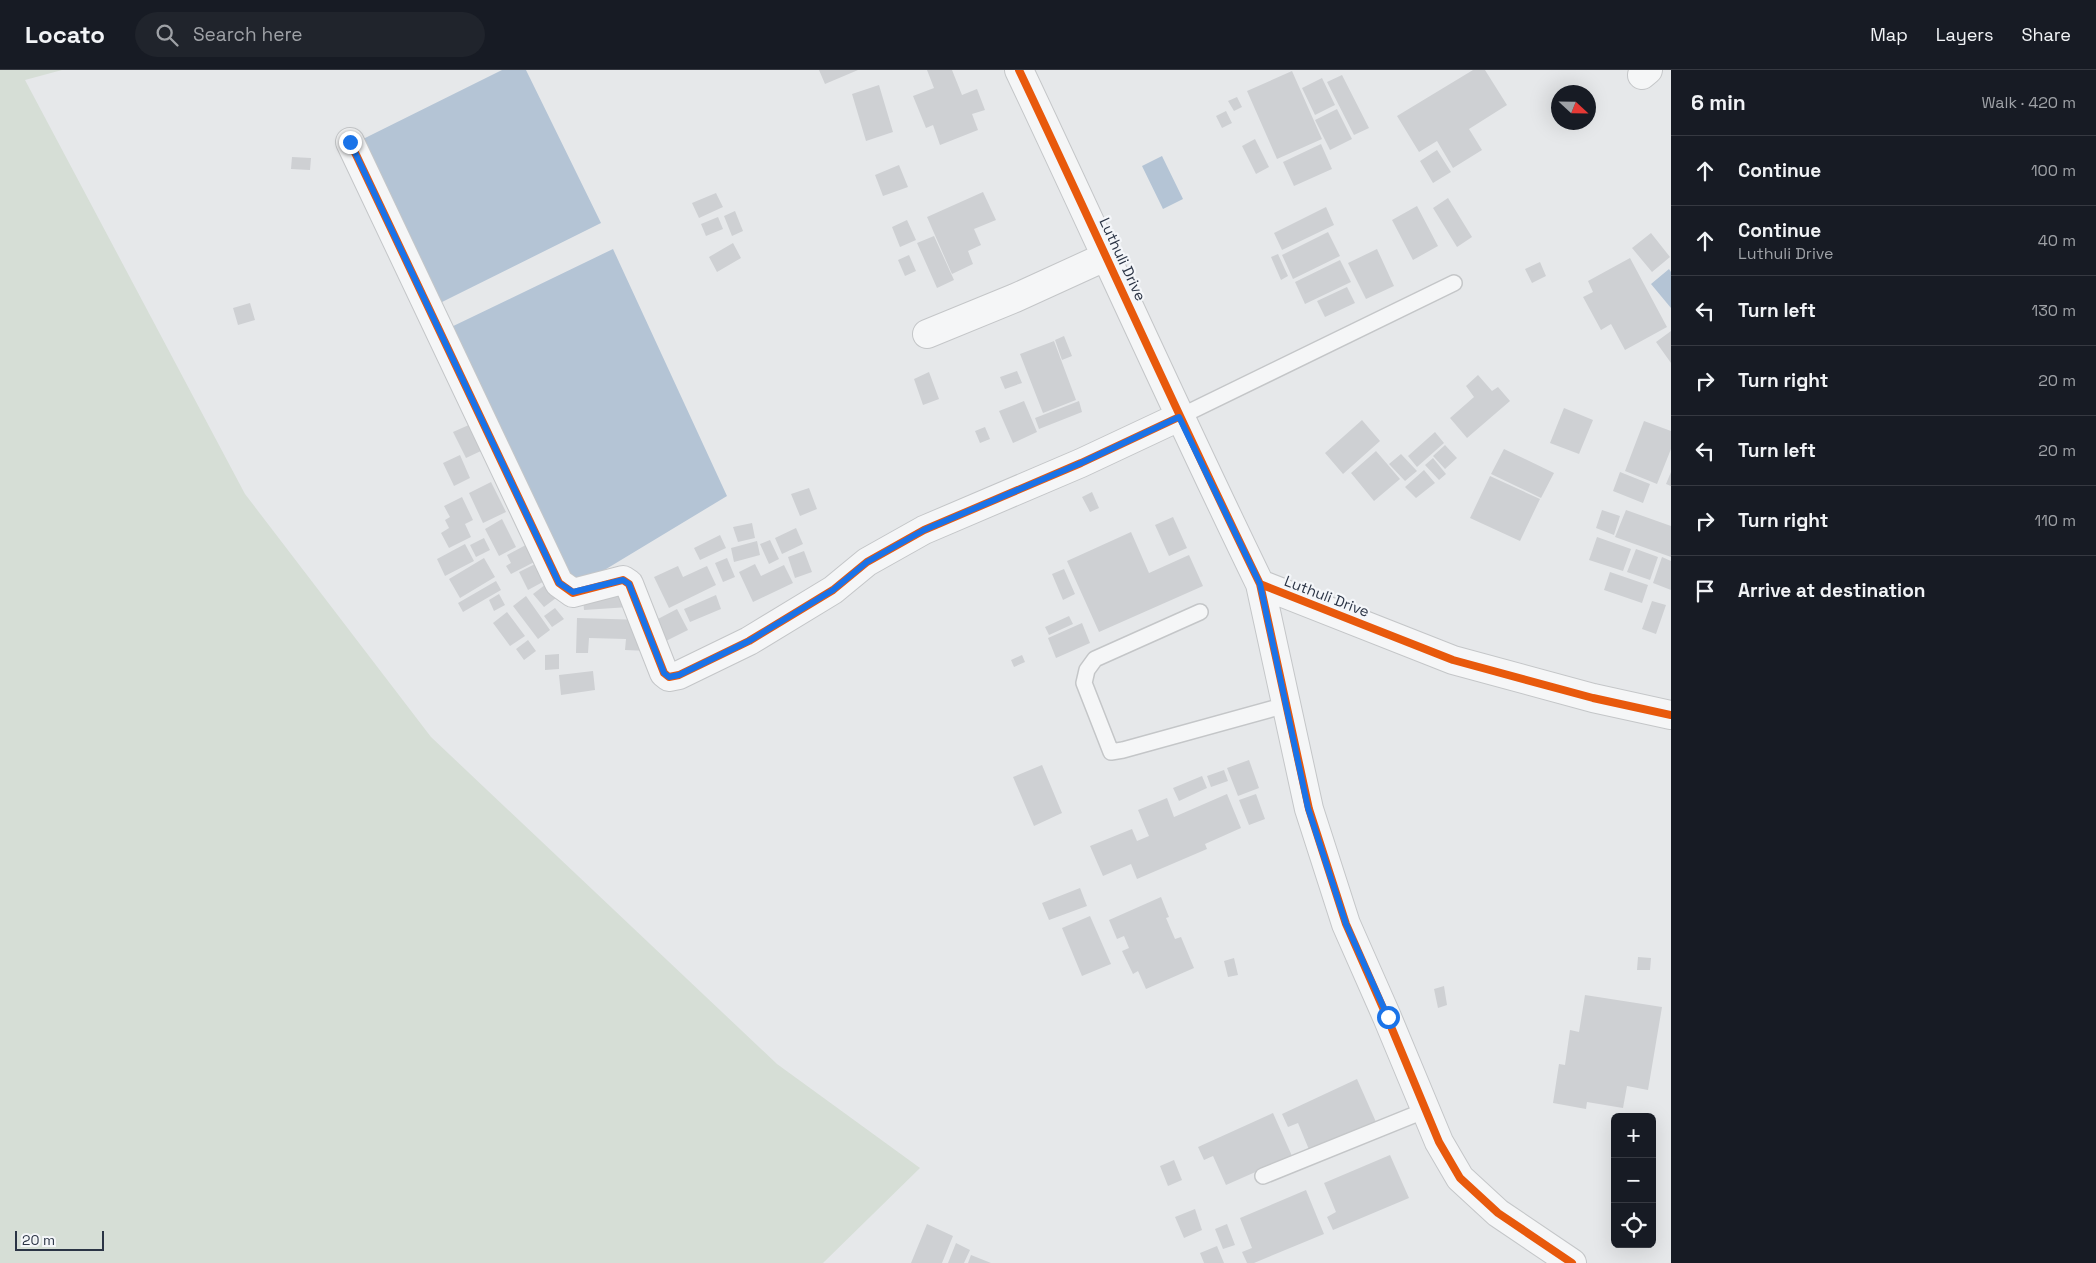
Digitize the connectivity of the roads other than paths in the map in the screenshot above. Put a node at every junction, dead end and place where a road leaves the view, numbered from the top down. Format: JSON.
{"nodes":[{"id":1,"x":1019,"y":70,"type":"edge"},
{"id":2,"x":350,"y":142,"type":"dead end"},
{"id":3,"x":1107,"y":256,"type":"junction"},
{"id":4,"x":1454,"y":283,"type":"dead end"},
{"id":5,"x":927,"y":334,"type":"dead end"},
{"id":6,"x":1179,"y":417,"type":"junction"},
{"id":7,"x":1260,"y":584,"type":"junction"},
{"id":8,"x":1200,"y":612,"type":"dead end"},
{"id":9,"x":1286,"y":705,"type":"junction"},
{"id":10,"x":1671,"y":715,"type":"edge"},
{"id":11,"x":1426,"y":1110,"type":"junction"},
{"id":12,"x":1263,"y":1176,"type":"dead end"},
{"id":13,"x":1572,"y":1263,"type":"edge"}],
"edges":[{"from":1,"to":3,"type":"street","name":"Luthuli Drive"},
{"from":2,"to":6,"type":"street"},
{"from":3,"to":5,"type":"street"},
{"from":3,"to":6,"type":"street","name":"Luthuli Drive"},
{"from":4,"to":6,"type":"lane"},
{"from":6,"to":7,"type":"street","name":"Luthuli Drive"},
{"from":7,"to":9,"type":"street"},
{"from":7,"to":10,"type":"street","name":"Luthuli Drive"},
{"from":8,"to":9,"type":"lane"},
{"from":9,"to":11,"type":"street"},
{"from":11,"to":12,"type":"lane"},
{"from":11,"to":13,"type":"street"}]}
